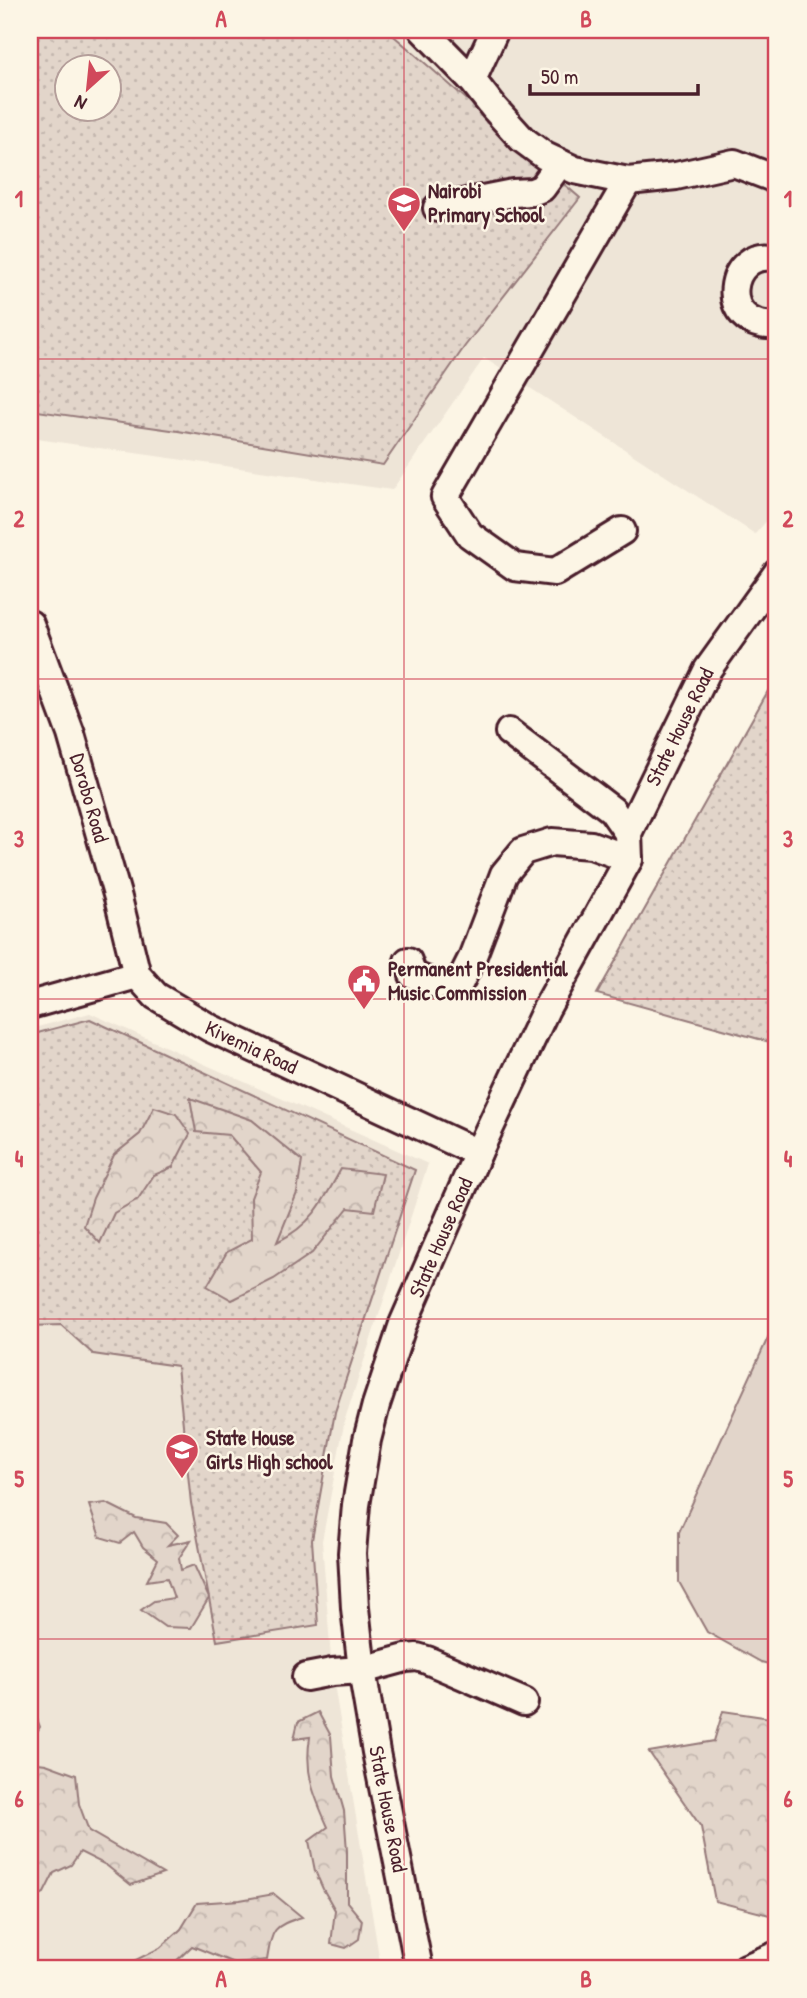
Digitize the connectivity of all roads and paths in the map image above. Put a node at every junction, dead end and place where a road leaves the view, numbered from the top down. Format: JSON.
{"nodes":[{"id":1,"x":423,"y":30,"type":"edge"},
{"id":2,"x":495,"y":30,"type":"edge"},
{"id":3,"x":472,"y":80,"type":"junction"},
{"id":4,"x":560,"y":163,"type":"junction"},
{"id":5,"x":776,"y":176,"type":"edge"},
{"id":6,"x":628,"y":181,"type":"junction"},
{"id":7,"x":437,"y":208,"type":"dead end"},
{"id":8,"x":777,"y":258,"type":"edge"},
{"id":9,"x":777,"y":325,"type":"edge"},
{"id":10,"x":622,"y":531,"type":"dead end"},
{"id":11,"x":777,"y":573,"type":"edge"},
{"id":12,"x":30,"y":624,"type":"edge"},
{"id":13,"x":509,"y":732,"type":"dead end"},
{"id":14,"x":629,"y":846,"type":"junction"},
{"id":15,"x":408,"y":961,"type":"dead end"},
{"id":16,"x":137,"y":975,"type":"junction"},
{"id":17,"x":30,"y":1005,"type":"edge"},
{"id":18,"x":478,"y":1153,"type":"junction"},
{"id":19,"x":362,"y":1670,"type":"junction"},
{"id":20,"x":306,"y":1677,"type":"dead end"},
{"id":21,"x":524,"y":1702,"type":"dead end"},
{"id":22,"x":777,"y":1955,"type":"edge"},
{"id":23,"x":419,"y":1968,"type":"edge"},
{"id":24,"x":746,"y":1968,"type":"edge"}],
"edges":[{"from":1,"to":3,"type":"street"},
{"from":2,"to":3,"type":"street"},
{"from":3,"to":4,"type":"street"},
{"from":4,"to":6,"type":"street"},
{"from":4,"to":7,"type":"street"},
{"from":5,"to":6,"type":"street"},
{"from":6,"to":10,"type":"street"},
{"from":8,"to":9,"type":"street"},
{"from":11,"to":14,"type":"street","name":"State House Road"},
{"from":12,"to":16,"type":"street","name":"Dorobo Road"},
{"from":13,"to":14,"type":"street"},
{"from":14,"to":15,"type":"street"},
{"from":14,"to":18,"type":"street","name":"State House Road"},
{"from":16,"to":17,"type":"street"},
{"from":16,"to":18,"type":"street","name":"Kivemia Road"},
{"from":18,"to":19,"type":"street","name":"State House Road"},
{"from":19,"to":20,"type":"street"},
{"from":19,"to":21,"type":"street"},
{"from":19,"to":23,"type":"street","name":"State House Road"},
{"from":22,"to":24,"type":"street"}]}
